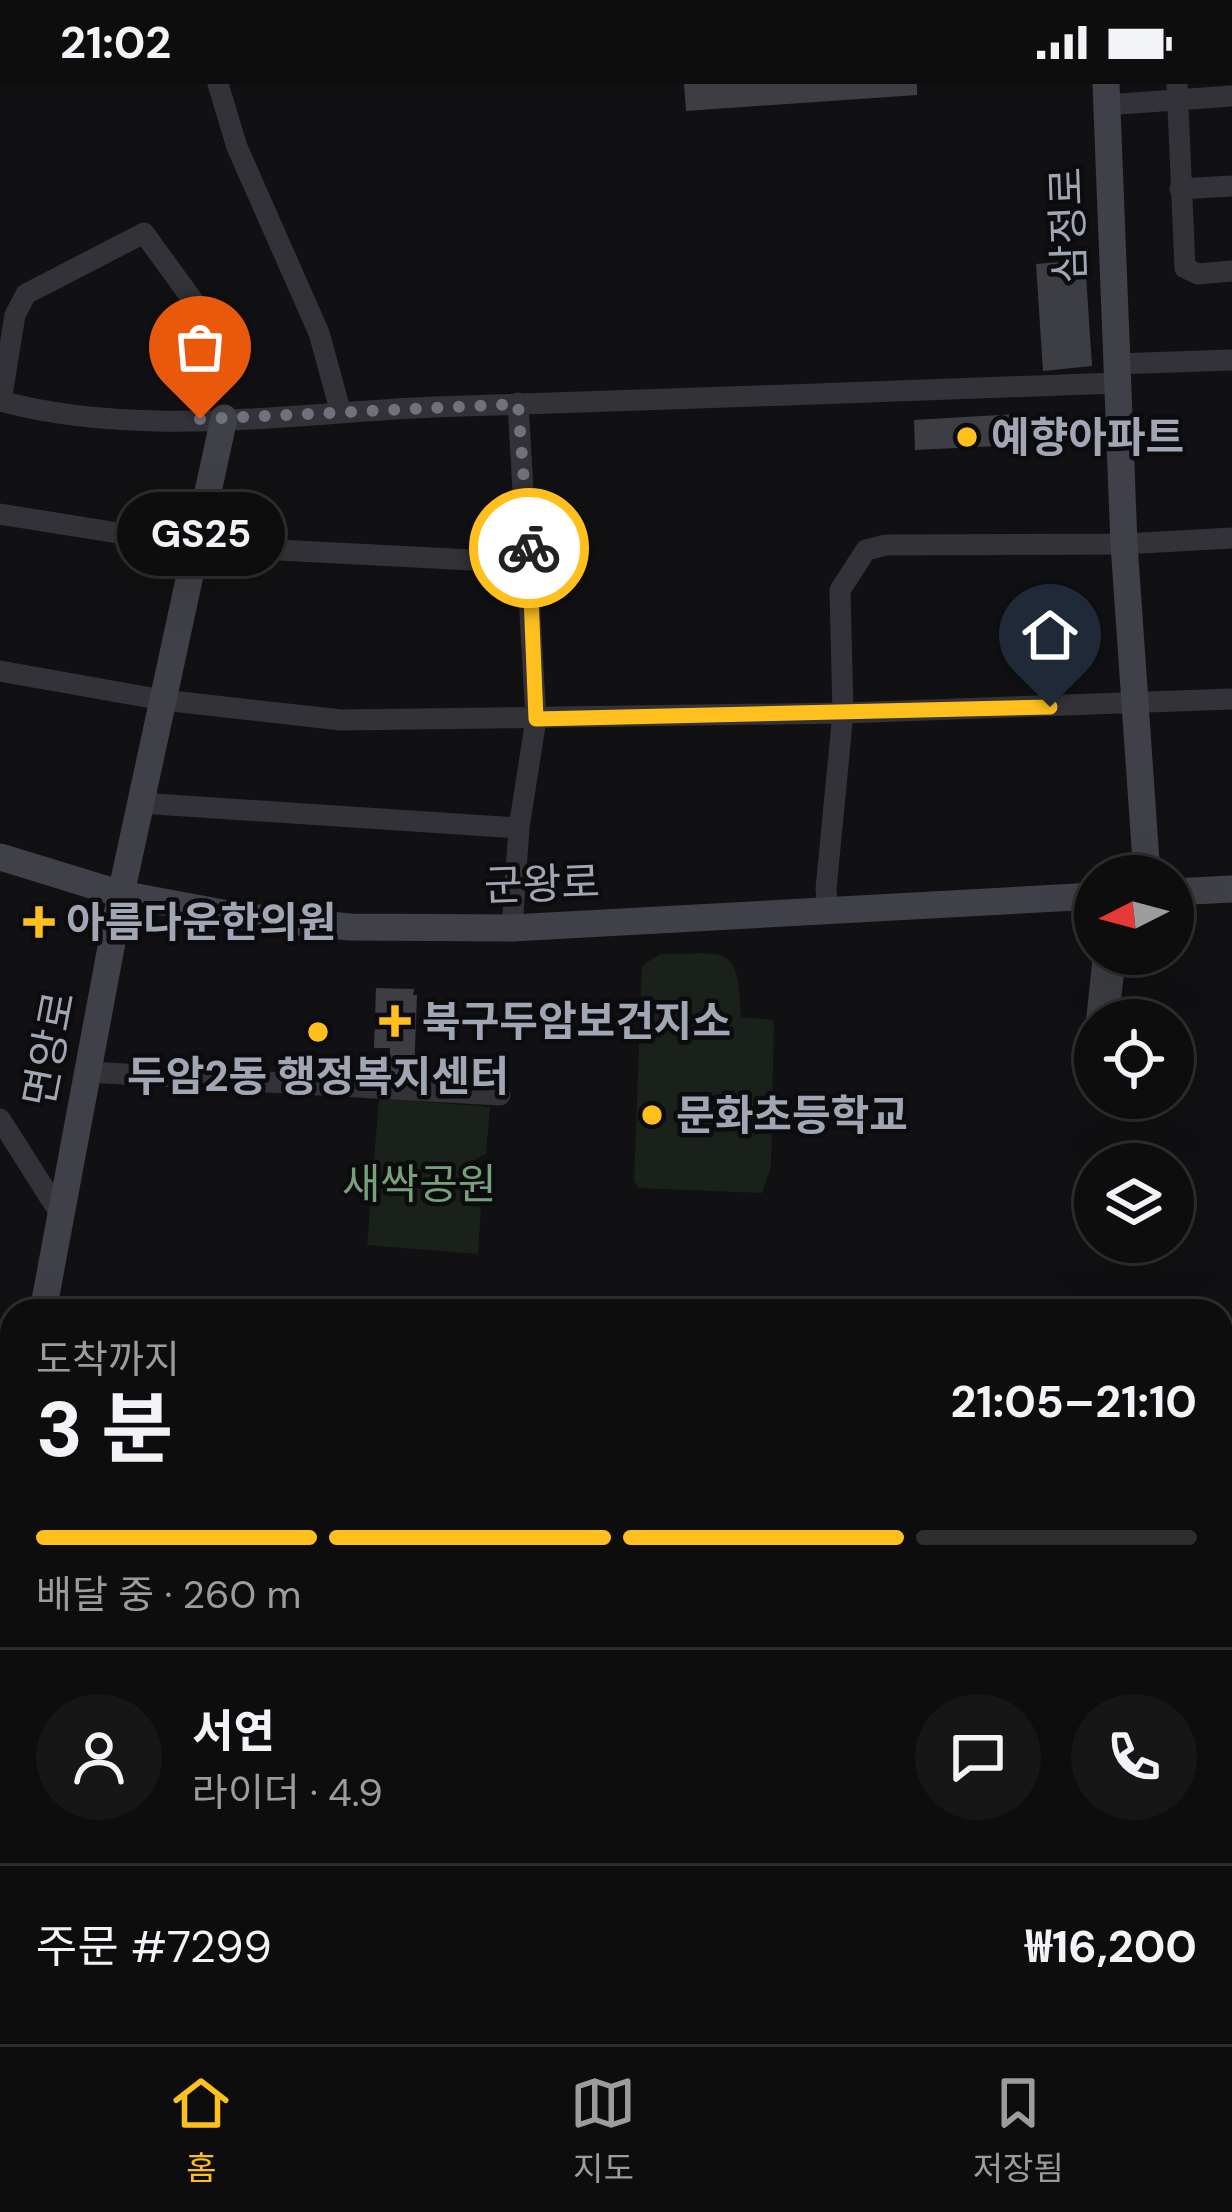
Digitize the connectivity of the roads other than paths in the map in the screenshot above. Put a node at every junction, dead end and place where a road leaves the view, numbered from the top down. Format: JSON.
{"nodes":[{"id":1,"x":218,"y":84,"type":"edge"},
{"id":2,"x":1178,"y":92,"type":"edge"},
{"id":3,"x":1106,"y":94,"type":"edge"},
{"id":4,"x":1232,"y":97,"type":"edge"},
{"id":5,"x":1232,"y":186,"type":"edge"},
{"id":6,"x":1180,"y":189,"type":"junction"},
{"id":7,"x":1232,"y":271,"type":"edge"},
{"id":8,"x":234,"y":357,"type":"dead end"},
{"id":9,"x":1232,"y":360,"type":"edge"},
{"id":10,"x":1115,"y":374,"type":"junction"},
{"id":11,"x":1,"y":401,"type":"edge"},
{"id":12,"x":518,"y":404,"type":"junction"},
{"id":13,"x":341,"y":412,"type":"junction"},
{"id":14,"x":224,"y":418,"type":"junction"},
{"id":15,"x":0,"y":514,"type":"edge"},
{"id":16,"x":1232,"y":538,"type":"edge"},
{"id":17,"x":1124,"y":544,"type":"junction"},
{"id":18,"x":199,"y":546,"type":"junction"},
{"id":19,"x":530,"y":563,"type":"junction"},
{"id":20,"x":0,"y":670,"type":"edge"},
{"id":21,"x":1232,"y":699,"type":"edge"},
{"id":22,"x":164,"y":700,"type":"junction"},
{"id":23,"x":1132,"y":704,"type":"junction"},
{"id":24,"x":843,"y":713,"type":"junction"},
{"id":25,"x":536,"y":719,"type":"junction"},
{"id":26,"x":140,"y":803,"type":"junction"},
{"id":27,"x":519,"y":828,"type":"junction"},
{"id":28,"x":1145,"y":855,"type":"edge"},
{"id":29,"x":0,"y":857,"type":"edge"},
{"id":30,"x":1232,"y":889,"type":"edge"},
{"id":31,"x":1194,"y":891,"type":"edge"},
{"id":32,"x":121,"y":894,"type":"junction"},
{"id":33,"x":1074,"y":897,"type":"edge"},
{"id":34,"x":827,"y":912,"type":"junction"},
{"id":35,"x":512,"y":928,"type":"junction"},
{"id":36,"x":88,"y":1072,"type":"junction"},
{"id":37,"x":500,"y":1095,"type":"dead end"},
{"id":38,"x":0,"y":1119,"type":"edge"},
{"id":39,"x":61,"y":1215,"type":"junction"},
{"id":40,"x":46,"y":1299,"type":"edge"}],
"edges":[{"from":1,"to":13,"type":"street"},
{"from":2,"to":3,"type":"street"},
{"from":2,"to":4,"type":"street"},
{"from":2,"to":6,"type":"street"},
{"from":3,"to":10,"type":"main road","name":"삼정로"},
{"from":5,"to":6,"type":"street"},
{"from":6,"to":7,"type":"street"},
{"from":8,"to":11,"type":"street"},
{"from":9,"to":10,"type":"street"},
{"from":10,"to":12,"type":"street"},
{"from":10,"to":17,"type":"main road","name":"삼정로"},
{"from":11,"to":14,"type":"street"},
{"from":12,"to":13,"type":"street"},
{"from":12,"to":19,"type":"street"},
{"from":13,"to":14,"type":"street"},
{"from":14,"to":18,"type":"main road","name":"면앙로"},
{"from":15,"to":18,"type":"street"},
{"from":16,"to":17,"type":"street"},
{"from":17,"to":23,"type":"main road","name":"삼정로"},
{"from":17,"to":24,"type":"street"},
{"from":18,"to":19,"type":"street"},
{"from":18,"to":22,"type":"main road","name":"면앙로"},
{"from":19,"to":25,"type":"street"},
{"from":20,"to":22,"type":"street"},
{"from":21,"to":23,"type":"street"},
{"from":22,"to":25,"type":"street"},
{"from":22,"to":26,"type":"main road","name":"면앙로"},
{"from":23,"to":24,"type":"street"},
{"from":23,"to":28,"type":"main road","name":"삼정로"},
{"from":24,"to":25,"type":"street"},
{"from":24,"to":34,"type":"street"},
{"from":25,"to":27,"type":"street"},
{"from":26,"to":27,"type":"street"},
{"from":26,"to":32,"type":"main road","name":"면앙로"},
{"from":27,"to":35,"type":"street"},
{"from":29,"to":32,"type":"main road","name":"군왕로"},
{"from":30,"to":31,"type":"main road"},
{"from":32,"to":35,"type":"main road","name":"군왕로"},
{"from":32,"to":36,"type":"main road","name":"면앙로"},
{"from":33,"to":34,"type":"main road","name":"군왕로"},
{"from":34,"to":35,"type":"main road","name":"군왕로"},
{"from":36,"to":37,"type":"street"},
{"from":36,"to":39,"type":"main road","name":"면앙로"},
{"from":38,"to":39,"type":"street"},
{"from":39,"to":40,"type":"main road","name":"면앙로"}]}
